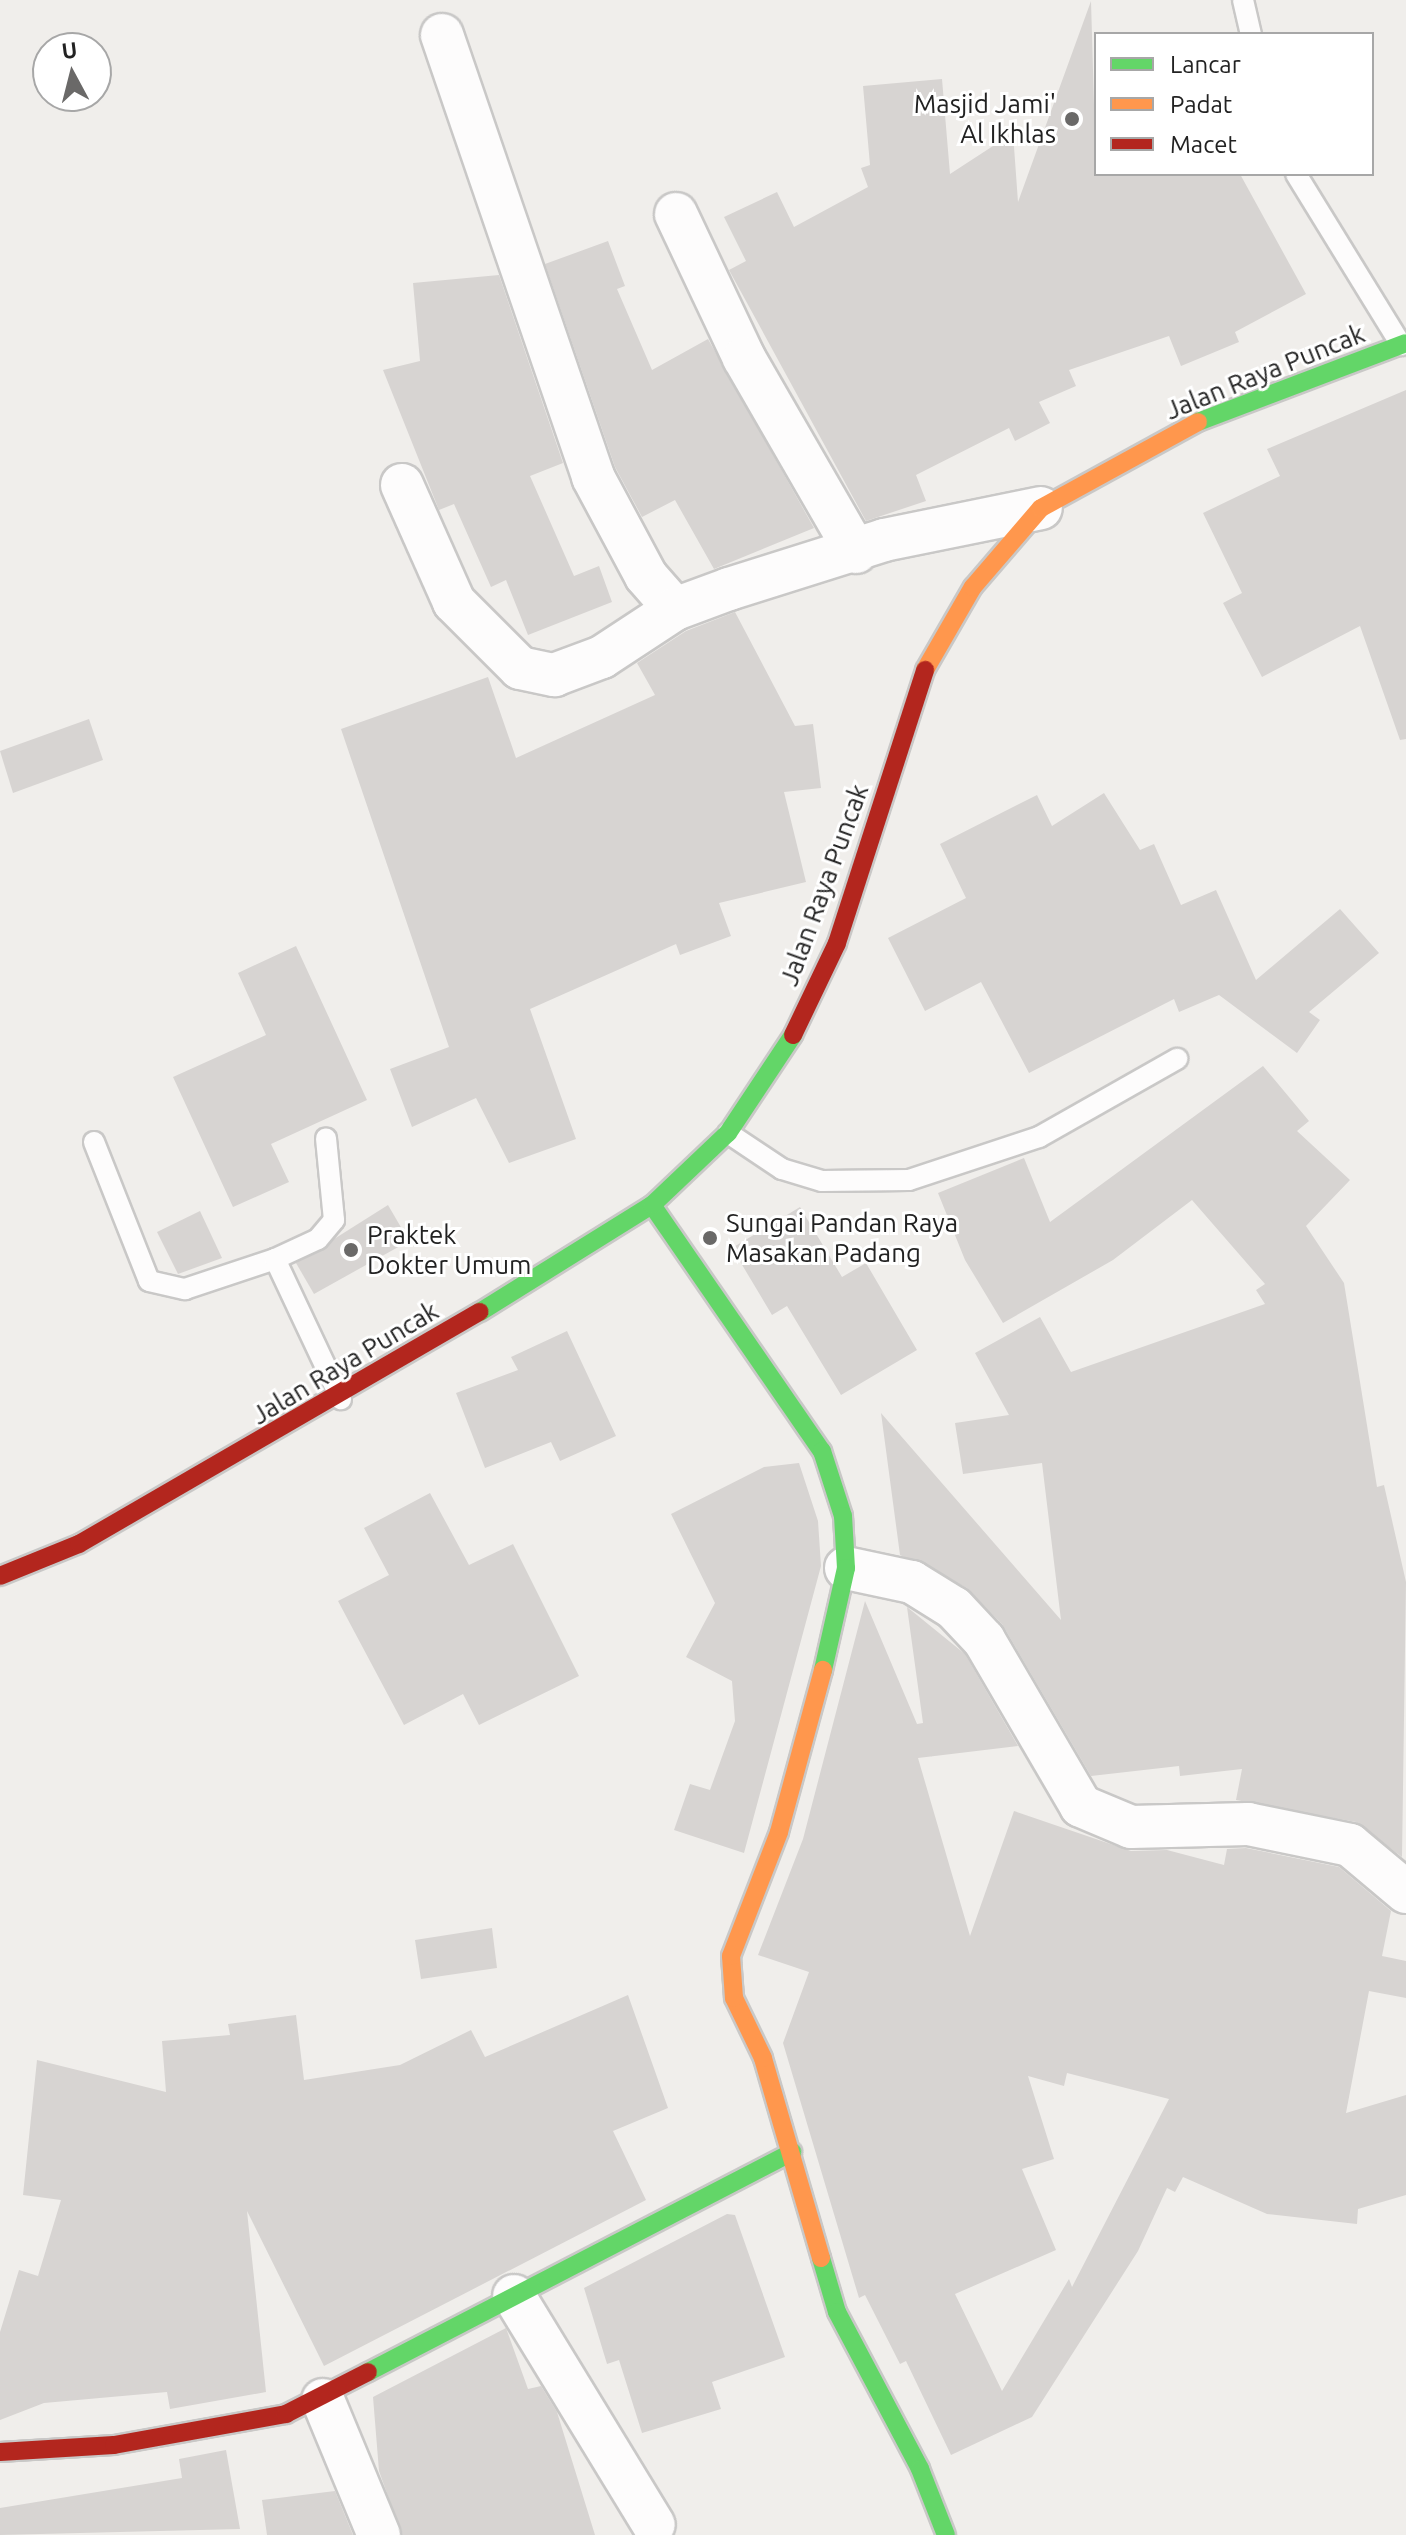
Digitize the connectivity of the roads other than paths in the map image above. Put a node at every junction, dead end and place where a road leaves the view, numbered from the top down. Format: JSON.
{"nodes":[{"id":1,"x":1243,"y":0,"type":"edge"},
{"id":2,"x":1251,"y":32,"type":"edge"},
{"id":3,"x":442,"y":35,"type":"dead end"},
{"id":4,"x":1297,"y":176,"type":"edge"},
{"id":5,"x":676,"y":214,"type":"dead end"},
{"id":6,"x":1404,"y":344,"type":"edge"},
{"id":7,"x":402,"y":485,"type":"dead end"},
{"id":8,"x":1041,"y":508,"type":"junction"},
{"id":9,"x":856,"y":552,"type":"junction"},
{"id":10,"x":675,"y":609,"type":"junction"},
{"id":11,"x":1177,"y":1059,"type":"dead end"},
{"id":12,"x":728,"y":1133,"type":"junction"},
{"id":13,"x":326,"y":1138,"type":"dead end"},
{"id":14,"x":94,"y":1142,"type":"dead end"},
{"id":15,"x":652,"y":1205,"type":"junction"},
{"id":16,"x":275,"y":1259,"type":"junction"},
{"id":17,"x":341,"y":1399,"type":"junction"},
{"id":18,"x":846,"y":1568,"type":"junction"},
{"id":19,"x":0,"y":1576,"type":"edge"},
{"id":20,"x":1406,"y":1892,"type":"edge"},
{"id":21,"x":792,"y":2152,"type":"junction"},
{"id":22,"x":514,"y":2296,"type":"junction"},
{"id":23,"x":323,"y":2400,"type":"junction"},
{"id":24,"x":0,"y":2452,"type":"edge"},
{"id":25,"x":654,"y":2525,"type":"dead end"},
{"id":26,"x":379,"y":2535,"type":"edge"},
{"id":27,"x":946,"y":2535,"type":"edge"}],
"edges":[{"from":1,"to":2,"type":"lane"},
{"from":3,"to":10,"type":"street"},
{"from":4,"to":6,"type":"lane"},
{"from":5,"to":9,"type":"street"},
{"from":6,"to":8,"type":"main road","name":"Jalan Raya Puncak"},
{"from":7,"to":10,"type":"street"},
{"from":8,"to":9,"type":"street"},
{"from":8,"to":12,"type":"main road","name":"Jalan Raya Puncak"},
{"from":9,"to":10,"type":"street"},
{"from":11,"to":12,"type":"lane"},
{"from":12,"to":15,"type":"main road","name":"Jalan Raya Puncak"},
{"from":13,"to":16,"type":"lane"},
{"from":14,"to":16,"type":"lane"},
{"from":15,"to":17,"type":"main road","name":"Jalan Raya Puncak"},
{"from":15,"to":18,"type":"main road"},
{"from":16,"to":17,"type":"lane"},
{"from":17,"to":19,"type":"main road","name":"Jalan Raya Puncak"},
{"from":18,"to":20,"type":"street"},
{"from":18,"to":21,"type":"main road"},
{"from":21,"to":22,"type":"main road"},
{"from":21,"to":27,"type":"main road"},
{"from":22,"to":23,"type":"main road"},
{"from":22,"to":25,"type":"street"},
{"from":23,"to":24,"type":"main road"},
{"from":23,"to":26,"type":"street"}]}
